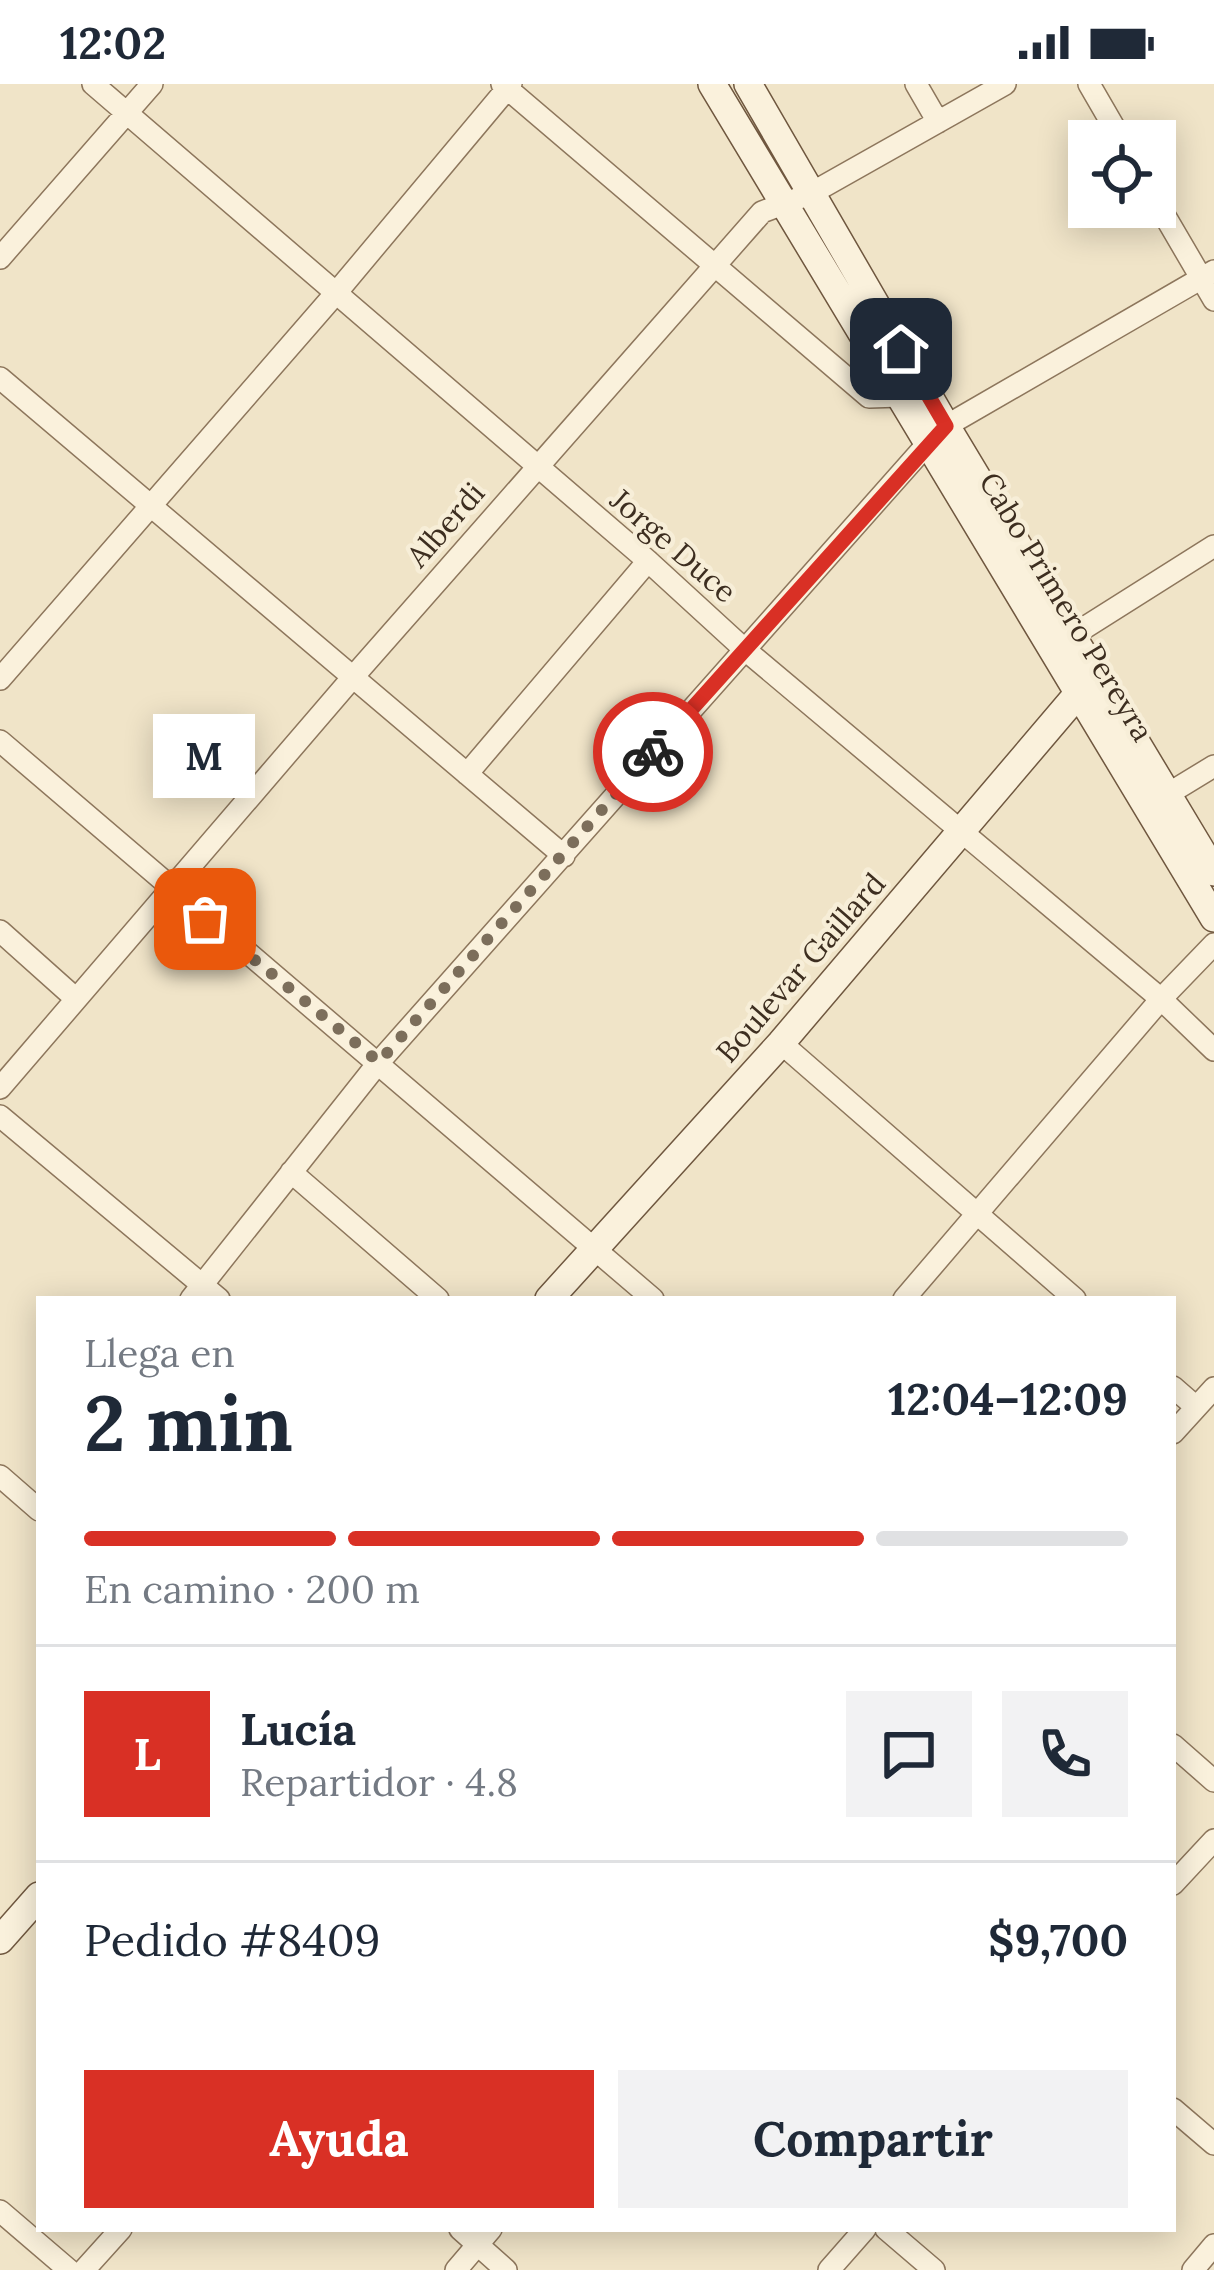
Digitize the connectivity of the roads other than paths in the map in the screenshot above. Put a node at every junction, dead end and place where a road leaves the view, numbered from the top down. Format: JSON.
{"nodes":[{"id":1,"x":94,"y":84,"type":"edge"},
{"id":2,"x":152,"y":84,"type":"edge"},
{"id":3,"x":712,"y":84,"type":"edge"},
{"id":4,"x":748,"y":84,"type":"edge"},
{"id":5,"x":916,"y":84,"type":"edge"},
{"id":6,"x":1005,"y":84,"type":"edge"},
{"id":7,"x":1089,"y":84,"type":"edge"},
{"id":8,"x":507,"y":85,"type":"edge"},
{"id":9,"x":127,"y":113,"type":"junction"},
{"id":10,"x":1110,"y":120,"type":"edge"},
{"id":11,"x":938,"y":122,"type":"junction"},
{"id":12,"x":810,"y":194,"type":"junction"},
{"id":13,"x":781,"y":205,"type":"junction"},
{"id":14,"x":1175,"y":228,"type":"edge"},
{"id":15,"x":0,"y":258,"type":"edge"},
{"id":16,"x":715,"y":265,"type":"junction"},
{"id":17,"x":1208,"y":275,"type":"edge"},
{"id":18,"x":336,"y":293,"type":"junction"},
{"id":19,"x":1214,"y":300,"type":"edge"},
{"id":20,"x":0,"y":378,"type":"edge"},
{"id":21,"x":901,"y":397,"type":"junction"},
{"id":22,"x":938,"y":434,"type":"junction"},
{"id":23,"x":536,"y":468,"type":"junction"},
{"id":24,"x":152,"y":505,"type":"junction"},
{"id":25,"x":1214,"y":546,"type":"edge"},
{"id":26,"x":648,"y":561,"type":"junction"},
{"id":27,"x":1062,"y":642,"type":"junction"},
{"id":28,"x":742,"y":648,"type":"junction"},
{"id":29,"x":352,"y":676,"type":"junction"},
{"id":30,"x":0,"y":679,"type":"edge"},
{"id":31,"x":1087,"y":684,"type":"junction"},
{"id":32,"x":0,"y":741,"type":"edge"},
{"id":33,"x":1214,"y":766,"type":"edge"},
{"id":34,"x":467,"y":774,"type":"junction"},
{"id":35,"x":1168,"y":794,"type":"junction"},
{"id":36,"x":964,"y":832,"type":"junction"},
{"id":37,"x":564,"y":856,"type":"junction"},
{"id":38,"x":1214,"y":872,"type":"edge"},
{"id":39,"x":170,"y":890,"type":"junction"},
{"id":40,"x":1214,"y":918,"type":"edge"},
{"id":41,"x":0,"y":931,"type":"edge"},
{"id":42,"x":1214,"y":944,"type":"edge"},
{"id":43,"x":75,"y":998,"type":"junction"},
{"id":44,"x":1161,"y":999,"type":"junction"},
{"id":45,"x":781,"y":1043,"type":"junction"},
{"id":46,"x":1214,"y":1050,"type":"edge"},
{"id":47,"x":379,"y":1062,"type":"junction"},
{"id":48,"x":0,"y":1088,"type":"edge"},
{"id":49,"x":0,"y":1116,"type":"edge"},
{"id":50,"x":291,"y":1172,"type":"junction"},
{"id":51,"x":978,"y":1212,"type":"junction"},
{"id":52,"x":593,"y":1248,"type":"junction"},
{"id":53,"x":204,"y":1294,"type":"edge"},
{"id":54,"x":435,"y":1296,"type":"edge"},
{"id":55,"x":552,"y":1296,"type":"edge"},
{"id":56,"x":649,"y":1296,"type":"edge"},
{"id":57,"x":907,"y":1296,"type":"edge"},
{"id":58,"x":1072,"y":1296,"type":"edge"},
{"id":59,"x":1214,"y":1388,"type":"edge"},
{"id":60,"x":1176,"y":1390,"type":"edge"},
{"id":61,"x":1196,"y":1407,"type":"junction"},
{"id":62,"x":1176,"y":1430,"type":"edge"},
{"id":63,"x":0,"y":1476,"type":"edge"},
{"id":64,"x":34,"y":1496,"type":"edge"},
{"id":65,"x":1176,"y":1748,"type":"edge"},
{"id":66,"x":1214,"y":1781,"type":"edge"},
{"id":67,"x":1214,"y":1840,"type":"edge"},
{"id":68,"x":1176,"y":1881,"type":"edge"},
{"id":69,"x":36,"y":1899,"type":"edge"},
{"id":70,"x":0,"y":1940,"type":"edge"},
{"id":71,"x":1176,"y":2112,"type":"edge"},
{"id":72,"x":1214,"y":2144,"type":"edge"},
{"id":73,"x":0,"y":2211,"type":"edge"},
{"id":74,"x":118,"y":2232,"type":"edge"},
{"id":75,"x":862,"y":2232,"type":"edge"},
{"id":76,"x":890,"y":2232,"type":"edge"},
{"id":77,"x":485,"y":2237,"type":"edge"},
{"id":78,"x":1214,"y":2245,"type":"edge"},
{"id":79,"x":69,"y":2270,"type":"edge"},
{"id":80,"x":84,"y":2270,"type":"edge"},
{"id":81,"x":456,"y":2270,"type":"edge"},
{"id":82,"x":506,"y":2270,"type":"edge"},
{"id":83,"x":829,"y":2270,"type":"edge"},
{"id":84,"x":934,"y":2270,"type":"edge"},
{"id":85,"x":1193,"y":2270,"type":"edge"}],
"edges":[{"from":1,"to":9,"type":"street","name":"Jorge Duce"},
{"from":2,"to":9,"type":"street"},
{"from":3,"to":13,"type":"street","name":"Cabo Primero Pereyra"},
{"from":4,"to":12,"type":"street","name":"Cabo Primero Pereyra"},
{"from":5,"to":11,"type":"street"},
{"from":6,"to":11,"type":"street","name":"Alberdi"},
{"from":7,"to":10,"type":"street"},
{"from":8,"to":16,"type":"street"},
{"from":8,"to":18,"type":"street"},
{"from":9,"to":15,"type":"street"},
{"from":9,"to":18,"type":"street","name":"Jorge Duce"},
{"from":11,"to":12,"type":"street","name":"Alberdi"},
{"from":12,"to":13,"type":"street","name":"Alberdi"},
{"from":12,"to":22,"type":"street","name":"Cabo Primero Pereyra"},
{"from":13,"to":16,"type":"street","name":"Alberdi"},
{"from":13,"to":21,"type":"street","name":"Cabo Primero Pereyra"},
{"from":14,"to":17,"type":"street"},
{"from":16,"to":21,"type":"street"},
{"from":16,"to":23,"type":"street","name":"Alberdi"},
{"from":17,"to":19,"type":"street"},
{"from":17,"to":22,"type":"street"},
{"from":18,"to":23,"type":"street","name":"Jorge Duce"},
{"from":18,"to":24,"type":"street"},
{"from":20,"to":24,"type":"street"},
{"from":21,"to":22,"type":"street","name":"Cabo Primero Pereyra"},
{"from":22,"to":27,"type":"street","name":"Cabo Primero Pereyra"},
{"from":22,"to":28,"type":"street"},
{"from":23,"to":26,"type":"street","name":"Jorge Duce"},
{"from":23,"to":29,"type":"street","name":"Alberdi"},
{"from":24,"to":29,"type":"street"},
{"from":24,"to":30,"type":"street"},
{"from":25,"to":27,"type":"street"},
{"from":26,"to":28,"type":"street","name":"Jorge Duce"},
{"from":26,"to":34,"type":"street"},
{"from":27,"to":31,"type":"street","name":"Cabo Primero Pereyra"},
{"from":28,"to":36,"type":"street","name":"Jorge Duce"},
{"from":28,"to":37,"type":"street"},
{"from":29,"to":34,"type":"street"},
{"from":29,"to":39,"type":"street","name":"Alberdi"},
{"from":31,"to":35,"type":"street","name":"Cabo Primero Pereyra"},
{"from":31,"to":36,"type":"street","name":"Boulevar Gaillard"},
{"from":31,"to":40,"type":"street","name":"Cabo Primero Pereyra"},
{"from":32,"to":39,"type":"street"},
{"from":33,"to":35,"type":"street"},
{"from":34,"to":37,"type":"street"},
{"from":35,"to":38,"type":"street","name":"Cabo Primero Pereyra"},
{"from":36,"to":44,"type":"street","name":"Jorge Duce"},
{"from":36,"to":45,"type":"street","name":"Boulevar Gaillard"},
{"from":37,"to":47,"type":"street"},
{"from":39,"to":43,"type":"street","name":"Alberdi"},
{"from":39,"to":47,"type":"street"},
{"from":41,"to":43,"type":"street"},
{"from":42,"to":44,"type":"street"},
{"from":43,"to":48,"type":"street","name":"Alberdi"},
{"from":44,"to":46,"type":"street","name":"Jorge Duce"},
{"from":44,"to":51,"type":"street"},
{"from":45,"to":51,"type":"street"},
{"from":45,"to":52,"type":"street","name":"Boulevar Gaillard"},
{"from":47,"to":50,"type":"street"},
{"from":47,"to":52,"type":"street"},
{"from":49,"to":53,"type":"street"},
{"from":50,"to":53,"type":"street"},
{"from":50,"to":54,"type":"street"},
{"from":51,"to":57,"type":"street"},
{"from":51,"to":58,"type":"street"},
{"from":52,"to":55,"type":"street","name":"Boulevar Gaillard"},
{"from":52,"to":56,"type":"street"},
{"from":59,"to":61,"type":"street"},
{"from":60,"to":61,"type":"street"},
{"from":61,"to":62,"type":"street"},
{"from":63,"to":64,"type":"street"},
{"from":65,"to":66,"type":"street"},
{"from":67,"to":68,"type":"street"},
{"from":69,"to":70,"type":"street"},
{"from":71,"to":72,"type":"street"},
{"from":73,"to":79,"type":"street"},
{"from":74,"to":80,"type":"street"},
{"from":75,"to":83,"type":"street"},
{"from":76,"to":84,"type":"street"},
{"from":77,"to":81,"type":"street"},
{"from":77,"to":82,"type":"street"},
{"from":78,"to":85,"type":"street"}]}
